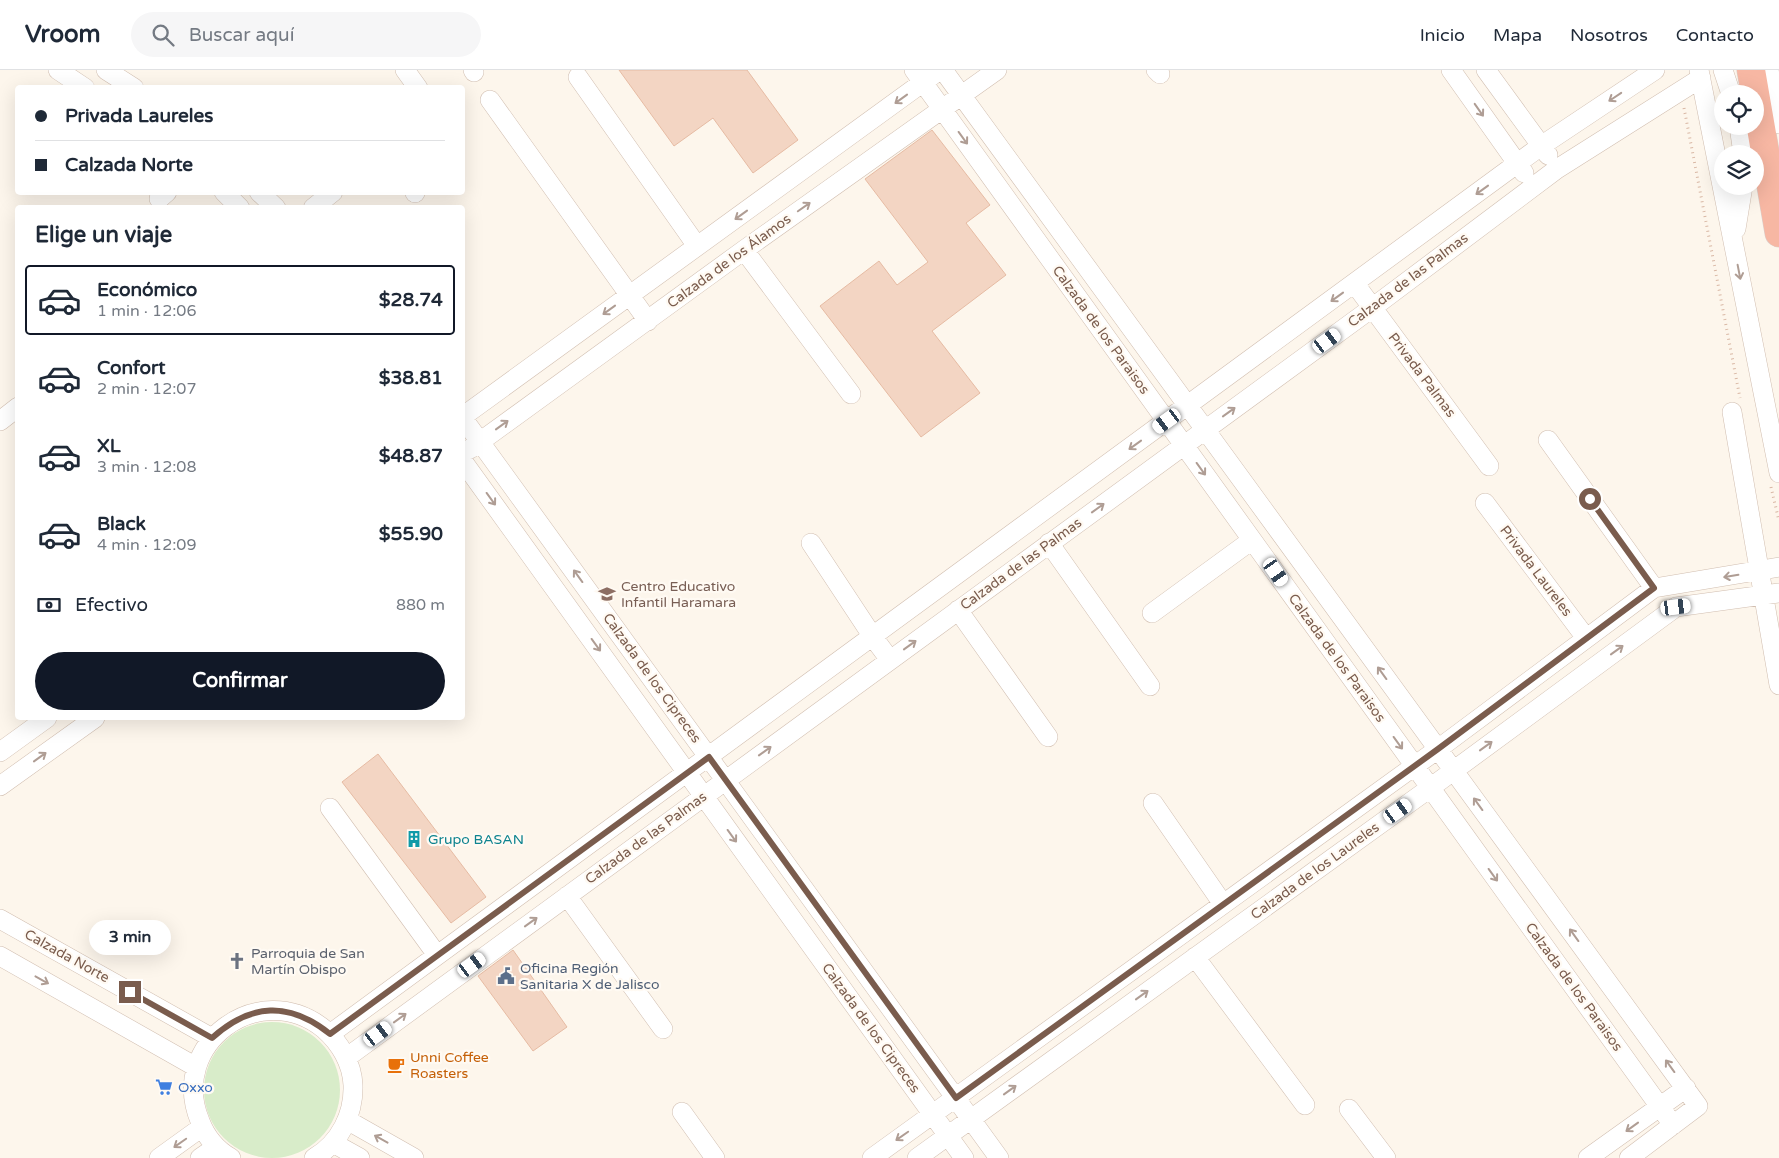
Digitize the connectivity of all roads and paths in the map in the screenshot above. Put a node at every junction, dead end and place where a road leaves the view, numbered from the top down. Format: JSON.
{"nodes":[{"id":1,"x":58,"y":70,"type":"edge"},
{"id":2,"x":106,"y":70,"type":"edge"},
{"id":3,"x":405,"y":70,"type":"edge"},
{"id":4,"x":942,"y":70,"type":"edge"},
{"id":5,"x":997,"y":70,"type":"edge"},
{"id":6,"x":1451,"y":70,"type":"edge"},
{"id":7,"x":1486,"y":70,"type":"edge"},
{"id":8,"x":1655,"y":70,"type":"edge"},
{"id":9,"x":1724,"y":70,"type":"edge"},
{"id":10,"x":1751,"y":70,"type":"edge"},
{"id":11,"x":1768,"y":70,"type":"edge"},
{"id":12,"x":1700,"y":74,"type":"edge"},
{"id":13,"x":919,"y":76,"type":"edge"},
{"id":14,"x":578,"y":77,"type":"dead end"},
{"id":15,"x":80,"y":85,"type":"edge"},
{"id":16,"x":129,"y":85,"type":"edge"},
{"id":17,"x":416,"y":85,"type":"edge"},
{"id":18,"x":1728,"y":85,"type":"edge"},
{"id":19,"x":1681,"y":91,"type":"junction"},
{"id":20,"x":962,"y":96,"type":"junction"},
{"id":21,"x":490,"y":100,"type":"dead end"},
{"id":22,"x":942,"y":109,"type":"junction"},
{"id":23,"x":1779,"y":124,"type":"edge"},
{"id":24,"x":1541,"y":146,"type":"junction"},
{"id":25,"x":1517,"y":164,"type":"junction"},
{"id":26,"x":1557,"y":169,"type":"junction"},
{"id":27,"x":1533,"y":187,"type":"junction"},
{"id":28,"x":227,"y":195,"type":"edge"},
{"id":29,"x":262,"y":195,"type":"edge"},
{"id":30,"x":329,"y":195,"type":"edge"},
{"id":31,"x":1742,"y":195,"type":"edge"},
{"id":32,"x":237,"y":205,"type":"edge"},
{"id":33,"x":273,"y":205,"type":"edge"},
{"id":34,"x":316,"y":205,"type":"edge"},
{"id":35,"x":1779,"y":233,"type":"edge"},
{"id":36,"x":1734,"y":243,"type":"junction"},
{"id":37,"x":697,"y":246,"type":"junction"},
{"id":38,"x":744,"y":250,"type":"junction"},
{"id":39,"x":1355,"y":284,"type":"junction"},
{"id":40,"x":630,"y":295,"type":"junction"},
{"id":41,"x":1372,"y":308,"type":"junction"},
{"id":42,"x":648,"y":320,"type":"junction"},
{"id":43,"x":851,"y":394,"type":"dead end"},
{"id":44,"x":1188,"y":406,"type":"junction"},
{"id":45,"x":15,"y":409,"type":"edge"},
{"id":46,"x":1737,"y":409,"type":"joint"},
{"id":47,"x":465,"y":415,"type":"edge"},
{"id":48,"x":0,"y":421,"type":"edge"},
{"id":49,"x":465,"y":421,"type":"edge"},
{"id":50,"x":1167,"y":421,"type":"junction"},
{"id":51,"x":1205,"y":430,"type":"junction"},
{"id":52,"x":1548,"y":440,"type":"dead end"},
{"id":53,"x":480,"y":441,"type":"junction"},
{"id":54,"x":1184,"y":445,"type":"junction"},
{"id":55,"x":465,"y":452,"type":"edge"},
{"id":56,"x":465,"y":464,"type":"edge"},
{"id":57,"x":1489,"y":466,"type":"dead end"},
{"id":58,"x":1779,"y":473,"type":"edge"},
{"id":59,"x":1485,"y":503,"type":"dead end"},
{"id":60,"x":1252,"y":540,"type":"junction"},
{"id":61,"x":811,"y":543,"type":"dead end"},
{"id":62,"x":1049,"y":543,"type":"junction"},
{"id":63,"x":1779,"y":567,"type":"edge"},
{"id":64,"x":1759,"y":572,"type":"junction"},
{"id":65,"x":1654,"y":588,"type":"junction"},
{"id":66,"x":1772,"y":595,"type":"edge"},
{"id":67,"x":958,"y":610,"type":"junction"},
{"id":68,"x":1152,"y":613,"type":"dead end"},
{"id":69,"x":873,"y":637,"type":"junction"},
{"id":70,"x":1586,"y":638,"type":"junction"},
{"id":71,"x":890,"y":660,"type":"junction"},
{"id":72,"x":1150,"y":686,"type":"dead end"},
{"id":73,"x":1779,"y":686,"type":"edge"},
{"id":74,"x":44,"y":720,"type":"edge"},
{"id":75,"x":92,"y":720,"type":"edge"},
{"id":76,"x":1048,"y":737,"type":"dead end"},
{"id":77,"x":1438,"y":749,"type":"junction"},
{"id":78,"x":0,"y":752,"type":"edge"},
{"id":79,"x":709,"y":757,"type":"junction"},
{"id":80,"x":1414,"y":765,"type":"junction"},
{"id":81,"x":1453,"y":771,"type":"junction"},
{"id":82,"x":687,"y":772,"type":"junction"},
{"id":83,"x":726,"y":780,"type":"junction"},
{"id":84,"x":0,"y":786,"type":"edge"},
{"id":85,"x":1430,"y":788,"type":"junction"},
{"id":86,"x":704,"y":796,"type":"junction"},
{"id":87,"x":1153,"y":803,"type":"dead end"},
{"id":88,"x":330,"y":808,"type":"dead end"},
{"id":89,"x":1253,"y":882,"type":"junction"},
{"id":90,"x":566,"y":896,"type":"junction"},
{"id":91,"x":1270,"y":903,"type":"junction"},
{"id":92,"x":1223,"y":904,"type":"junction"},
{"id":93,"x":0,"y":919,"type":"edge"},
{"id":94,"x":437,"y":955,"type":"junction"},
{"id":95,"x":0,"y":956,"type":"edge"},
{"id":96,"x":1195,"y":957,"type":"junction"},
{"id":97,"x":663,"y":1029,"type":"dead end"},
{"id":98,"x":330,"y":1034,"type":"junction"},
{"id":99,"x":212,"y":1038,"type":"junction"},
{"id":100,"x":346,"y":1058,"type":"junction"},
{"id":101,"x":196,"y":1067,"type":"junction"},
{"id":102,"x":1686,"y":1088,"type":"junction"},
{"id":103,"x":956,"y":1098,"type":"junction"},
{"id":104,"x":1305,"y":1105,"type":"dead end"},
{"id":105,"x":1660,"y":1106,"type":"junction"},
{"id":106,"x":1349,"y":1109,"type":"dead end"},
{"id":107,"x":682,"y":1112,"type":"dead end"},
{"id":108,"x":932,"y":1115,"type":"junction"},
{"id":109,"x":970,"y":1119,"type":"junction"},
{"id":110,"x":347,"y":1120,"type":"junction"},
{"id":111,"x":1673,"y":1125,"type":"junction"},
{"id":112,"x":202,"y":1127,"type":"junction"},
{"id":113,"x":948,"y":1136,"type":"junction"},
{"id":114,"x":333,"y":1143,"type":"junction"},
{"id":115,"x":216,"y":1146,"type":"junction"},
{"id":116,"x":1635,"y":1156,"type":"edge"},
{"id":117,"x":159,"y":1158,"type":"edge"},
{"id":118,"x":200,"y":1158,"type":"edge"},
{"id":119,"x":231,"y":1158,"type":"edge"},
{"id":120,"x":314,"y":1158,"type":"edge"},
{"id":121,"x":360,"y":1158,"type":"edge"},
{"id":122,"x":414,"y":1158,"type":"edge"},
{"id":123,"x":715,"y":1158,"type":"edge"},
{"id":124,"x":872,"y":1158,"type":"edge"},
{"id":125,"x":917,"y":1158,"type":"edge"},
{"id":126,"x":964,"y":1158,"type":"edge"},
{"id":127,"x":999,"y":1158,"type":"edge"},
{"id":128,"x":1386,"y":1158,"type":"edge"},
{"id":129,"x":1588,"y":1158,"type":"edge"}],
"edges":[{"from":1,"to":15,"type":"street"},
{"from":2,"to":16,"type":"street"},
{"from":3,"to":17,"type":"street"},
{"from":4,"to":13,"type":"street"},
{"from":4,"to":20,"type":"street","name":"Calzada de los Paraisos"},
{"from":5,"to":20,"type":"street","name":"Calzada de los Álamos"},
{"from":6,"to":25,"type":"street","one_way":true},
{"from":7,"to":24,"type":"street"},
{"from":8,"to":24,"type":"street","name":"Calzada de las Palmas","one_way":true},
{"from":9,"to":18,"type":"street"},
{"from":10,"to":35,"type":"highway"},
{"from":11,"to":23,"type":"street"},
{"from":12,"to":19,"type":"street","name":"Calzada de las Palmas"},
{"from":12,"to":36,"type":"street"},
{"from":13,"to":22,"type":"street","name":"Calzada de los Paraisos"},
{"from":13,"to":37,"type":"street","one_way":true},
{"from":14,"to":37,"type":"street"},
{"from":19,"to":26,"type":"street","name":"Calzada de las Palmas"},
{"from":19,"to":46,"type":"path"},
{"from":20,"to":22,"type":"street","name":"Calzada de los Álamos"},
{"from":20,"to":44,"type":"street","name":"Calzada de los Paraisos"},
{"from":21,"to":40,"type":"street"},
{"from":38,"to":22,"type":"street","name":"Calzada de los Álamos","one_way":true},
{"from":22,"to":50,"type":"street","name":"Calzada de los Paraisos","one_way":true},
{"from":24,"to":25,"type":"street","name":"Calzada de las Palmas"},
{"from":24,"to":26,"type":"street"},
{"from":25,"to":27,"type":"street"},
{"from":25,"to":39,"type":"street","name":"Calzada de las Palmas","one_way":true},
{"from":26,"to":27,"type":"street","name":"Calzada de las Palmas"},
{"from":27,"to":41,"type":"street","name":"Calzada de las Palmas"},
{"from":28,"to":32,"type":"street"},
{"from":29,"to":33,"type":"street"},
{"from":30,"to":34,"type":"street"},
{"from":31,"to":36,"type":"street"},
{"from":36,"to":58,"type":"street","one_way":true},
{"from":37,"to":40,"type":"street"},
{"from":38,"to":42,"type":"street","name":"Calzada de los Álamos"},
{"from":38,"to":43,"type":"street"},
{"from":39,"to":41,"type":"street","name":"Privada Palmas"},
{"from":39,"to":44,"type":"street","name":"Calzada de las Palmas","one_way":true},
{"from":40,"to":42,"type":"street"},
{"from":40,"to":47,"type":"street","one_way":true},
{"from":51,"to":41,"type":"street","name":"Calzada de las Palmas","one_way":true},
{"from":41,"to":57,"type":"street","name":"Privada Palmas"},
{"from":53,"to":42,"type":"street","name":"Calzada de los Álamos","one_way":true},
{"from":44,"to":50,"type":"street","name":"Calzada de las Palmas"},
{"from":44,"to":51,"type":"street","name":"Calzada de los Paraisos"},
{"from":45,"to":48,"type":"street"},
{"from":46,"to":64,"type":"street"},
{"from":49,"to":53,"type":"street","name":"Calzada de los Cipreces"},
{"from":50,"to":54,"type":"street","name":"Calzada de los Paraisos"},
{"from":50,"to":69,"type":"street","name":"Calzada de las Palmas","one_way":true},
{"from":51,"to":54,"type":"street","name":"Calzada de las Palmas"},
{"from":77,"to":51,"type":"street","name":"Calzada de los Paraisos","one_way":true},
{"from":52,"to":65,"type":"street"},
{"from":53,"to":55,"type":"street","name":"Calzada de los Álamos"},
{"from":79,"to":53,"type":"street","name":"Calzada de los Cipreces","one_way":true},
{"from":54,"to":60,"type":"street","name":"Calzada de los Paraisos","one_way":true},
{"from":62,"to":54,"type":"street","name":"Calzada de las Palmas","one_way":true},
{"from":56,"to":82,"type":"street","name":"Calzada de los Cipreces","one_way":true},
{"from":59,"to":70,"type":"street","name":"Privada Laureles"},
{"from":60,"to":68,"type":"street"},
{"from":60,"to":80,"type":"street","name":"Calzada de los Paraisos","one_way":true},
{"from":61,"to":69,"type":"street"},
{"from":62,"to":67,"type":"street","name":"Calzada de las Palmas"},
{"from":62,"to":72,"type":"street"},
{"from":63,"to":64,"type":"street","name":"Calzada de los Laureles"},
{"from":64,"to":65,"type":"street","name":"Calzada de los Laureles","one_way":true},
{"from":64,"to":66,"type":"street"},
{"from":65,"to":70,"type":"street","name":"Calzada de los Laureles"},
{"from":66,"to":73,"type":"street"},
{"from":81,"to":66,"type":"street","name":"Calzada de los Laureles","one_way":true},
{"from":71,"to":67,"type":"street","name":"Calzada de las Palmas","one_way":true},
{"from":67,"to":76,"type":"street"},
{"from":69,"to":71,"type":"street"},
{"from":69,"to":79,"type":"street","name":"Calzada de las Palmas"},
{"from":70,"to":77,"type":"street","name":"Calzada de los Laureles"},
{"from":83,"to":71,"type":"street","name":"Calzada de las Palmas","one_way":true},
{"from":74,"to":78,"type":"street"},
{"from":84,"to":75,"type":"street","one_way":true},
{"from":77,"to":80,"type":"street","name":"Calzada de los Laureles"},
{"from":77,"to":81,"type":"street","name":"Calzada de los Paraisos"},
{"from":79,"to":82,"type":"street","name":"Calzada de las Palmas"},
{"from":79,"to":83,"type":"street","name":"Calzada de los Cipreces"},
{"from":80,"to":85,"type":"street","name":"Calzada de los Paraisos"},
{"from":80,"to":89,"type":"street","name":"Calzada de los Laureles"},
{"from":81,"to":85,"type":"street","name":"Calzada de los Laureles"},
{"from":102,"to":81,"type":"street","name":"Calzada de los Paraisos","one_way":true},
{"from":82,"to":86,"type":"street","name":"Calzada de los Cipreces"},
{"from":82,"to":94,"type":"street","name":"Calzada de las Palmas"},
{"from":83,"to":86,"type":"street","name":"Calzada de las Palmas"},
{"from":83,"to":103,"type":"street","name":"Calzada de los Cipreces"},
{"from":85,"to":91,"type":"street","name":"Calzada de los Laureles"},
{"from":85,"to":105,"type":"street","name":"Calzada de los Paraisos","one_way":true},
{"from":86,"to":90,"type":"street","name":"Calzada de las Palmas"},
{"from":86,"to":108,"type":"street","name":"Calzada de los Cipreces","one_way":true},
{"from":87,"to":92,"type":"street"},
{"from":88,"to":94,"type":"street"},
{"from":89,"to":91,"type":"street"},
{"from":89,"to":92,"type":"street","name":"Calzada de los Laureles"},
{"from":90,"to":97,"type":"street"},
{"from":100,"to":90,"type":"street","name":"Calzada de las Palmas","one_way":true},
{"from":91,"to":96,"type":"street","name":"Calzada de los Laureles"},
{"from":92,"to":103,"type":"street","name":"Calzada de los Laureles"},
{"from":93,"to":99,"type":"street","name":"Calzada Norte"},
{"from":94,"to":98,"type":"street","name":"Calzada de las Palmas"},
{"from":95,"to":101,"type":"street","one_way":true},
{"from":96,"to":104,"type":"street"},
{"from":109,"to":96,"type":"street","name":"Calzada de los Laureles","one_way":true},
{"from":98,"to":99,"type":"street"},
{"from":98,"to":100,"type":"street"},
{"from":99,"to":101,"type":"street"},
{"from":100,"to":110,"type":"street"},
{"from":101,"to":112,"type":"street"},
{"from":102,"to":105,"type":"street"},
{"from":102,"to":111,"type":"street","name":"Calzada de los Paraisos"},
{"from":103,"to":108,"type":"street","name":"Calzada de los Laureles"},
{"from":103,"to":109,"type":"street","name":"Calzada de los Cipreces"},
{"from":105,"to":111,"type":"street","name":"Calzada de los Paraisos"},
{"from":105,"to":129,"type":"street","one_way":true},
{"from":106,"to":128,"type":"street"},
{"from":107,"to":123,"type":"street"},
{"from":108,"to":113,"type":"street","name":"Calzada de los Cipreces"},
{"from":108,"to":124,"type":"street","name":"Calzada de los Laureles","one_way":true},
{"from":109,"to":113,"type":"street","name":"Calzada de los Laureles"},
{"from":109,"to":127,"type":"street","name":"Calzada de los Cipreces"},
{"from":110,"to":114,"type":"street"},
{"from":122,"to":110,"type":"street","one_way":true},
{"from":111,"to":116,"type":"street"},
{"from":112,"to":115,"type":"street"},
{"from":112,"to":117,"type":"street","one_way":true},
{"from":113,"to":125,"type":"street","name":"Calzada de los Laureles"},
{"from":113,"to":126,"type":"street","name":"Calzada de los Cipreces"},
{"from":114,"to":120,"type":"street"},
{"from":114,"to":121,"type":"street"},
{"from":115,"to":118,"type":"street"},
{"from":115,"to":119,"type":"street"}]}
